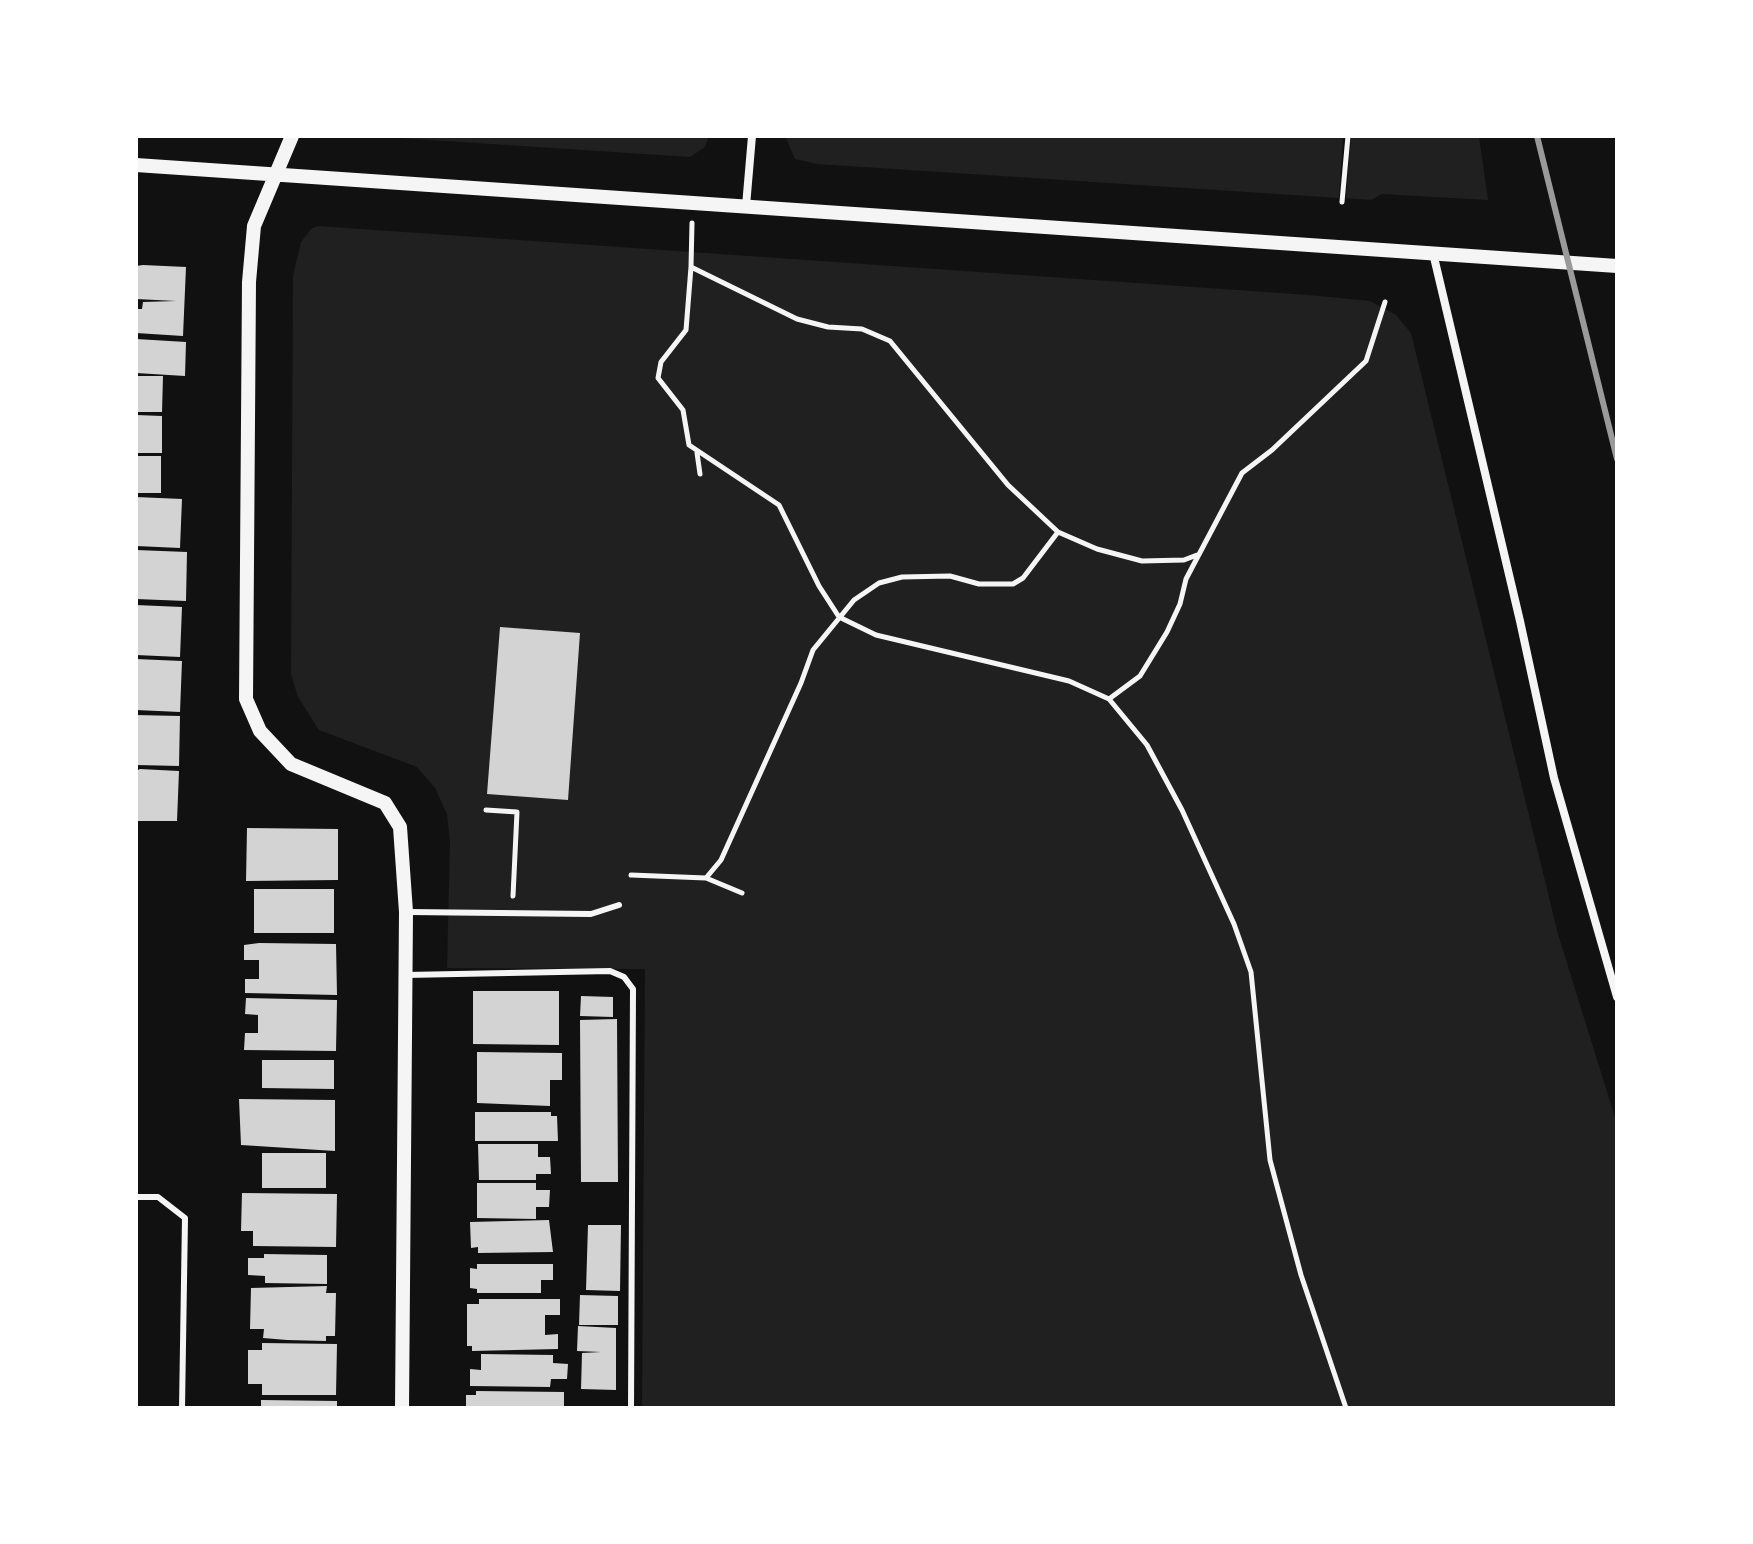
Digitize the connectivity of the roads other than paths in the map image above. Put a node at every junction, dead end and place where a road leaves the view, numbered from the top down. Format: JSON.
{"nodes":[{"id":1,"x":292,"y":136,"type":"edge"},
{"id":2,"x":752,"y":136,"type":"edge"},
{"id":3,"x":136,"y":165,"type":"edge"},
{"id":4,"x":275,"y":175,"type":"junction"},
{"id":5,"x":746,"y":206,"type":"junction"},
{"id":6,"x":1432,"y":251,"type":"junction"},
{"id":7,"x":1617,"y":266,"type":"edge"},
{"id":8,"x":619,"y":905,"type":"dead end"},
{"id":9,"x":406,"y":912,"type":"junction"},
{"id":10,"x":406,"y":975,"type":"junction"},
{"id":11,"x":1617,"y":997,"type":"edge"},
{"id":12,"x":136,"y":1197,"type":"edge"},
{"id":13,"x":182,"y":1408,"type":"edge"},
{"id":14,"x":402,"y":1408,"type":"edge"},
{"id":15,"x":631,"y":1408,"type":"edge"}],
"edges":[{"from":1,"to":4,"type":"street"},
{"from":2,"to":5,"type":"street"},
{"from":3,"to":4,"type":"street"},
{"from":4,"to":5,"type":"street"},
{"from":4,"to":9,"type":"street"},
{"from":5,"to":6,"type":"street"},
{"from":6,"to":7,"type":"street"},
{"from":6,"to":11,"type":"street"},
{"from":8,"to":9,"type":"lane"},
{"from":9,"to":10,"type":"street"},
{"from":10,"to":14,"type":"street"},
{"from":10,"to":15,"type":"lane"},
{"from":12,"to":13,"type":"lane"}]}
